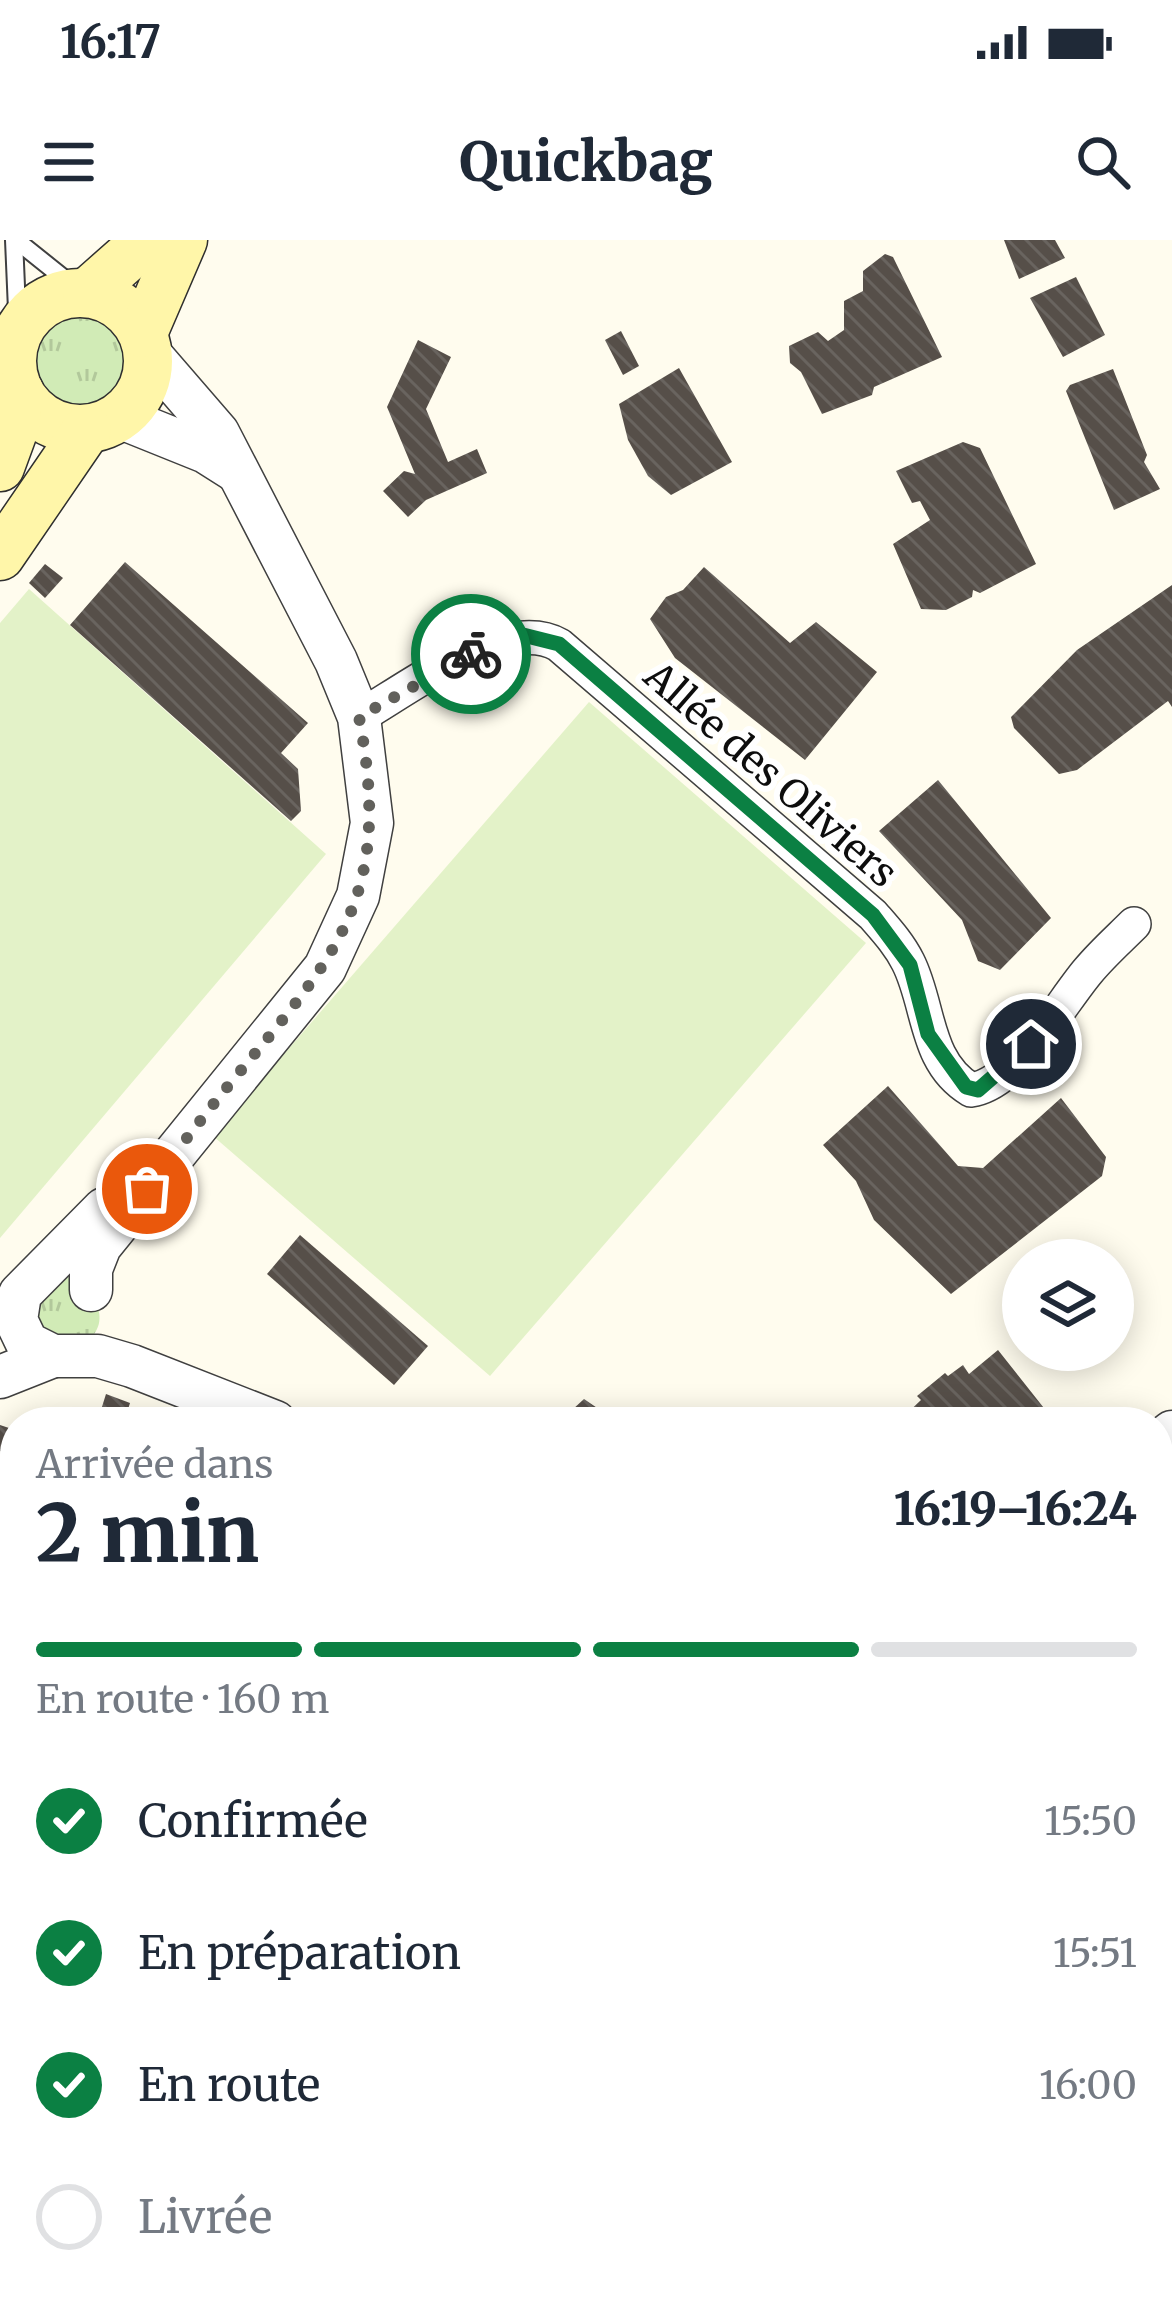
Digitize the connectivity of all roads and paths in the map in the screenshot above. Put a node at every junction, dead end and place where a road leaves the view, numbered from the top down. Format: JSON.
{"nodes":[{"id":1,"x":15,"y":240,"type":"edge"},
{"id":2,"x":147,"y":240,"type":"edge"},
{"id":3,"x":183,"y":240,"type":"edge"},
{"id":4,"x":84,"y":292,"type":"junction"},
{"id":5,"x":18,"y":333,"type":"junction"},
{"id":6,"x":146,"y":342,"type":"junction"},
{"id":7,"x":19,"y":391,"type":"junction"},
{"id":8,"x":103,"y":423,"type":"junction"},
{"id":9,"x":0,"y":467,"type":"edge"},
{"id":10,"x":236,"y":471,"type":"junction"},
{"id":11,"x":0,"y":556,"type":"edge"},
{"id":12,"x":359,"y":717,"type":"junction"},
{"id":13,"x":1134,"y":924,"type":"dead end"},
{"id":14,"x":232,"y":1081,"type":"junction"},
{"id":15,"x":95,"y":1301,"type":"junction"},
{"id":16,"x":18,"y":1303,"type":"edge"},
{"id":17,"x":60,"y":1355,"type":"junction"},
{"id":18,"x":132,"y":1366,"type":"junction"},
{"id":19,"x":0,"y":1377,"type":"edge"},
{"id":20,"x":237,"y":1407,"type":"edge"}],
"edges":[{"from":1,"to":4,"type":"lane"},
{"from":1,"to":5,"type":"lane"},
{"from":2,"to":4,"type":"main road"},
{"from":3,"to":6,"type":"main road"},
{"from":4,"to":5,"type":"main road"},
{"from":4,"to":6,"type":"main road"},
{"from":5,"to":7,"type":"main road"},
{"from":6,"to":8,"type":"main road"},
{"from":6,"to":10,"type":"street"},
{"from":7,"to":8,"type":"main road"},
{"from":7,"to":9,"type":"main road"},
{"from":8,"to":10,"type":"street"},
{"from":8,"to":11,"type":"main road"},
{"from":10,"to":12,"type":"street"},
{"from":12,"to":13,"type":"street","name":"Allée des Oliviers"},
{"from":12,"to":14,"type":"street"},
{"from":14,"to":15,"type":"street"},
{"from":14,"to":16,"type":"street"},
{"from":15,"to":16,"type":"street"},
{"from":15,"to":17,"type":"street"},
{"from":15,"to":18,"type":"street"},
{"from":16,"to":17,"type":"street"},
{"from":17,"to":18,"type":"street"},
{"from":17,"to":19,"type":"street"},
{"from":18,"to":20,"type":"street"}]}
